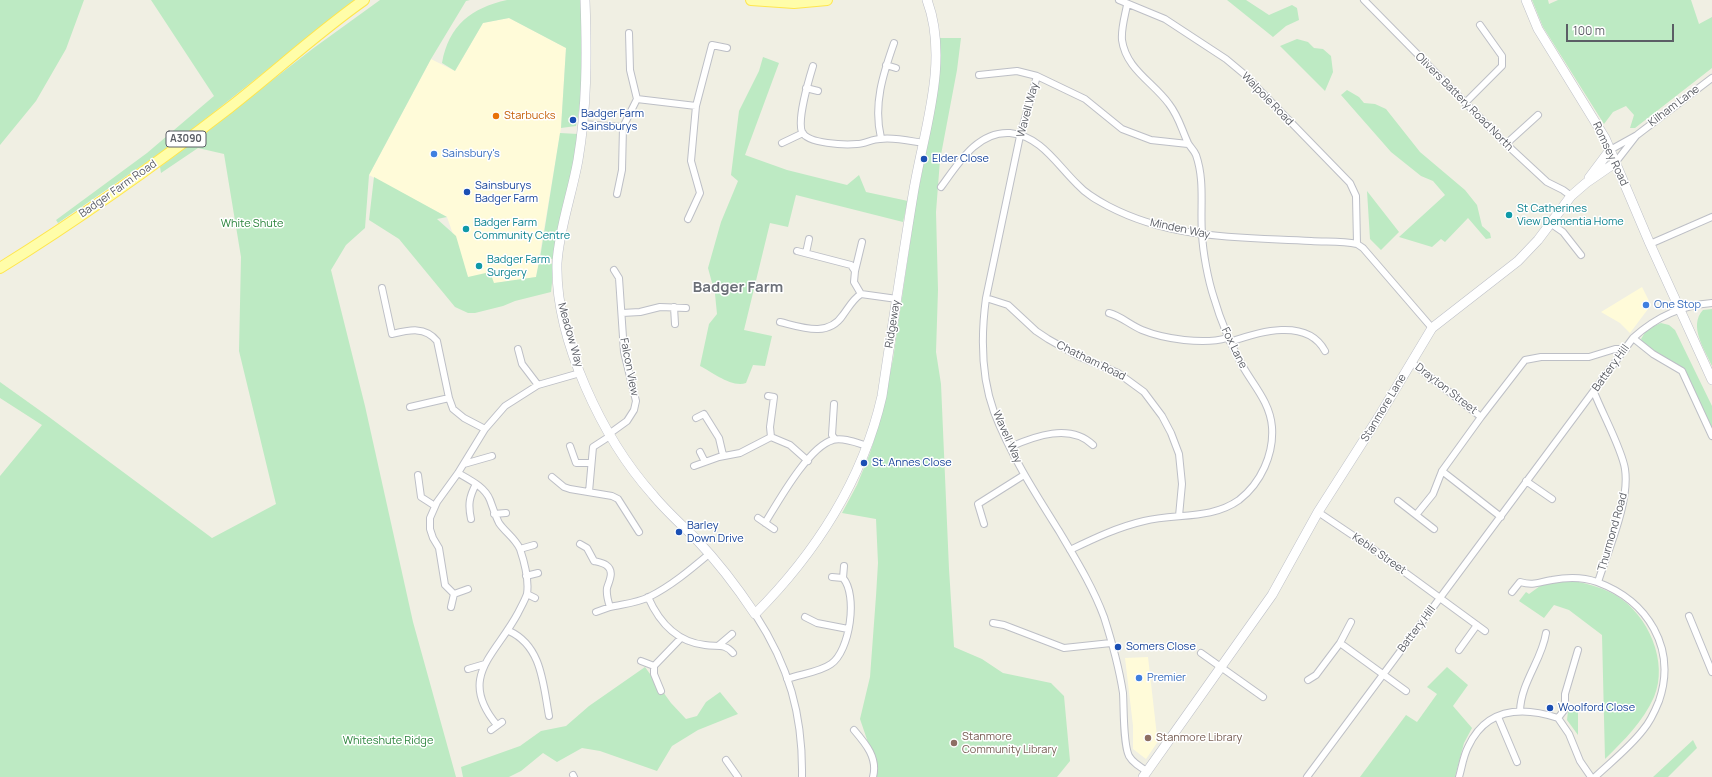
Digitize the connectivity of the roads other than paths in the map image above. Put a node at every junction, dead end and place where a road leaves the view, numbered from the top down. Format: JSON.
{"nodes":[{"id":1,"x":364,"y":0,"type":"edge"},
{"id":2,"x":585,"y":0,"type":"edge"},
{"id":3,"x":751,"y":0,"type":"edge"},
{"id":4,"x":827,"y":0,"type":"edge"},
{"id":5,"x":927,"y":0,"type":"edge"},
{"id":6,"x":1119,"y":0,"type":"edge"},
{"id":7,"x":1364,"y":0,"type":"edge"},
{"id":8,"x":1526,"y":0,"type":"edge"},
{"id":9,"x":1127,"y":5,"type":"junction"},
{"id":10,"x":1480,"y":25,"type":"dead end"},
{"id":11,"x":629,"y":33,"type":"dead end"},
{"id":12,"x":894,"y":43,"type":"dead end"},
{"id":13,"x":727,"y":48,"type":"dead end"},
{"id":14,"x":886,"y":65,"type":"junction"},
{"id":15,"x":813,"y":66,"type":"dead end"},
{"id":16,"x":896,"y":68,"type":"dead end"},
{"id":17,"x":979,"y":74,"type":"dead end"},
{"id":18,"x":1037,"y":76,"type":"junction"},
{"id":19,"x":1712,"y":78,"type":"edge"},
{"id":20,"x":806,"y":88,"type":"junction"},
{"id":21,"x":818,"y":91,"type":"dead end"},
{"id":22,"x":637,"y":99,"type":"junction"},
{"id":23,"x":1465,"y":103,"type":"junction"},
{"id":24,"x":696,"y":106,"type":"junction"},
{"id":25,"x":1538,"y":115,"type":"dead end"},
{"id":26,"x":582,"y":124,"type":"junction"},
{"id":27,"x":623,"y":127,"type":"junction"},
{"id":28,"x":803,"y":133,"type":"junction"},
{"id":29,"x":1637,"y":135,"type":"junction"},
{"id":30,"x":1020,"y":136,"type":"junction"},
{"id":31,"x":881,"y":138,"type":"junction"},
{"id":32,"x":782,"y":143,"type":"dead end"},
{"id":33,"x":923,"y":143,"type":"junction"},
{"id":34,"x":1188,"y":144,"type":"junction"},
{"id":35,"x":1506,"y":144,"type":"junction"},
{"id":36,"x":1610,"y":150,"type":"junction"},
{"id":37,"x":1615,"y":163,"type":"junction"},
{"id":38,"x":1586,"y":183,"type":"junction"},
{"id":39,"x":941,"y":186,"type":"dead end"},
{"id":40,"x":617,"y":194,"type":"dead end"},
{"id":41,"x":1571,"y":196,"type":"junction"},
{"id":42,"x":1712,"y":217,"type":"edge"},
{"id":43,"x":688,"y":219,"type":"dead end"},
{"id":44,"x":1550,"y":222,"type":"junction"},
{"id":45,"x":1202,"y":235,"type":"junction"},
{"id":46,"x":809,"y":239,"type":"dead end"},
{"id":47,"x":862,"y":242,"type":"dead end"},
{"id":48,"x":1357,"y":244,"type":"junction"},
{"id":49,"x":1650,"y":244,"type":"junction"},
{"id":50,"x":797,"y":251,"type":"dead end"},
{"id":51,"x":806,"y":253,"type":"junction"},
{"id":52,"x":1582,"y":255,"type":"dead end"},
{"id":53,"x":0,"y":268,"type":"edge"},
{"id":54,"x":614,"y":270,"type":"dead end"},
{"id":55,"x":855,"y":271,"type":"junction"},
{"id":56,"x":382,"y":288,"type":"dead end"},
{"id":57,"x":862,"y":294,"type":"junction"},
{"id":58,"x":986,"y":298,"type":"junction"},
{"id":59,"x":897,"y":299,"type":"junction"},
{"id":60,"x":1712,"y":304,"type":"edge"},
{"id":61,"x":674,"y":307,"type":"junction"},
{"id":62,"x":686,"y":308,"type":"dead end"},
{"id":63,"x":1681,"y":309,"type":"junction"},
{"id":64,"x":622,"y":313,"type":"junction"},
{"id":65,"x":1109,"y":313,"type":"dead end"},
{"id":66,"x":780,"y":322,"type":"dead end"},
{"id":67,"x":674,"y":324,"type":"dead end"},
{"id":68,"x":1432,"y":328,"type":"junction"},
{"id":69,"x":392,"y":334,"type":"junction"},
{"id":70,"x":1633,"y":338,"type":"junction"},
{"id":71,"x":1228,"y":340,"type":"junction"},
{"id":72,"x":394,"y":342,"type":"dead end"},
{"id":73,"x":518,"y":349,"type":"dead end"},
{"id":74,"x":1626,"y":349,"type":"junction"},
{"id":75,"x":1325,"y":351,"type":"dead end"},
{"id":76,"x":1411,"y":362,"type":"junction"},
{"id":77,"x":580,"y":373,"type":"junction"},
{"id":78,"x":1712,"y":380,"type":"edge"},
{"id":79,"x":538,"y":385,"type":"junction"},
{"id":80,"x":1594,"y":392,"type":"junction"},
{"id":81,"x":768,"y":396,"type":"dead end"},
{"id":82,"x":449,"y":398,"type":"junction"},
{"id":83,"x":834,"y":404,"type":"dead end"},
{"id":84,"x":410,"y":407,"type":"dead end"},
{"id":85,"x":1481,"y":417,"type":"junction"},
{"id":86,"x":696,"y":418,"type":"dead end"},
{"id":87,"x":485,"y":429,"type":"junction"},
{"id":88,"x":610,"y":435,"type":"junction"},
{"id":89,"x":1712,"y":436,"type":"edge"},
{"id":90,"x":770,"y":437,"type":"junction"},
{"id":91,"x":835,"y":439,"type":"junction"},
{"id":92,"x":1093,"y":444,"type":"dead end"},
{"id":93,"x":570,"y":446,"type":"dead end"},
{"id":94,"x":867,"y":446,"type":"junction"},
{"id":95,"x":1010,"y":447,"type":"junction"},
{"id":96,"x":700,"y":452,"type":"dead end"},
{"id":97,"x":723,"y":455,"type":"junction"},
{"id":98,"x":492,"y":456,"type":"dead end"},
{"id":99,"x":808,"y":461,"type":"junction"},
{"id":100,"x":705,"y":462,"type":"junction"},
{"id":101,"x":591,"y":463,"type":"junction"},
{"id":102,"x":464,"y":464,"type":"junction"},
{"id":103,"x":694,"y":466,"type":"dead end"},
{"id":104,"x":1442,"y":471,"type":"junction"},
{"id":105,"x":458,"y":473,"type":"junction"},
{"id":106,"x":418,"y":475,"type":"dead end"},
{"id":107,"x":1024,"y":475,"type":"junction"},
{"id":108,"x":552,"y":477,"type":"dead end"},
{"id":109,"x":1526,"y":481,"type":"junction"},
{"id":110,"x":476,"y":484,"type":"junction"},
{"id":111,"x":589,"y":492,"type":"junction"},
{"id":112,"x":1552,"y":499,"type":"dead end"},
{"id":113,"x":1398,"y":501,"type":"dead end"},
{"id":114,"x":435,"y":506,"type":"junction"},
{"id":115,"x":1318,"y":512,"type":"junction"},
{"id":116,"x":506,"y":513,"type":"dead end"},
{"id":117,"x":494,"y":514,"type":"junction"},
{"id":118,"x":1416,"y":515,"type":"junction"},
{"id":119,"x":1178,"y":516,"type":"junction"},
{"id":120,"x":1501,"y":517,"type":"junction"},
{"id":121,"x":758,"y":518,"type":"dead end"},
{"id":122,"x":471,"y":519,"type":"dead end"},
{"id":123,"x":765,"y":523,"type":"junction"},
{"id":124,"x":984,"y":524,"type":"dead end"},
{"id":125,"x":774,"y":529,"type":"dead end"},
{"id":126,"x":1434,"y":529,"type":"dead end"},
{"id":127,"x":639,"y":532,"type":"dead end"},
{"id":128,"x":580,"y":544,"type":"dead end"},
{"id":129,"x":534,"y":545,"type":"dead end"},
{"id":130,"x":520,"y":549,"type":"junction"},
{"id":131,"x":1070,"y":550,"type":"junction"},
{"id":132,"x":709,"y":554,"type":"junction"},
{"id":133,"x":844,"y":566,"type":"dead end"},
{"id":134,"x":538,"y":574,"type":"dead end"},
{"id":135,"x":526,"y":576,"type":"junction"},
{"id":136,"x":832,"y":577,"type":"dead end"},
{"id":137,"x":843,"y":578,"type":"junction"},
{"id":138,"x":1598,"y":582,"type":"junction"},
{"id":139,"x":468,"y":589,"type":"dead end"},
{"id":140,"x":1512,"y":592,"type":"dead end"},
{"id":141,"x":454,"y":594,"type":"junction"},
{"id":142,"x":527,"y":594,"type":"junction"},
{"id":143,"x":648,"y":597,"type":"junction"},
{"id":144,"x":535,"y":598,"type":"dead end"},
{"id":145,"x":1440,"y":598,"type":"junction"},
{"id":146,"x":451,"y":607,"type":"dead end"},
{"id":147,"x":610,"y":607,"type":"junction"},
{"id":148,"x":596,"y":612,"type":"dead end"},
{"id":149,"x":755,"y":614,"type":"junction"},
{"id":150,"x":805,"y":616,"type":"dead end"},
{"id":151,"x":1689,"y":616,"type":"dead end"},
{"id":152,"x":1351,"y":622,"type":"dead end"},
{"id":153,"x":994,"y":623,"type":"dead end"},
{"id":154,"x":1477,"y":625,"type":"junction"},
{"id":155,"x":848,"y":629,"type":"junction"},
{"id":156,"x":509,"y":631,"type":"junction"},
{"id":157,"x":1485,"y":631,"type":"dead end"},
{"id":158,"x":1546,"y":633,"type":"dead end"},
{"id":159,"x":732,"y":634,"type":"dead end"},
{"id":160,"x":681,"y":638,"type":"junction"},
{"id":161,"x":1111,"y":643,"type":"junction"},
{"id":162,"x":1340,"y":643,"type":"junction"},
{"id":163,"x":719,"y":645,"type":"junction"},
{"id":164,"x":1459,"y":650,"type":"dead end"},
{"id":165,"x":1578,"y":650,"type":"dead end"},
{"id":166,"x":733,"y":653,"type":"dead end"},
{"id":167,"x":1201,"y":653,"type":"dead end"},
{"id":168,"x":641,"y":661,"type":"dead end"},
{"id":169,"x":485,"y":664,"type":"junction"},
{"id":170,"x":654,"y":666,"type":"junction"},
{"id":171,"x":1222,"y":668,"type":"junction"},
{"id":172,"x":468,"y":669,"type":"dead end"},
{"id":173,"x":1712,"y":672,"type":"edge"},
{"id":174,"x":1383,"y":674,"type":"junction"},
{"id":175,"x":787,"y":679,"type":"junction"},
{"id":176,"x":1308,"y":680,"type":"dead end"},
{"id":177,"x":661,"y":691,"type":"dead end"},
{"id":178,"x":1406,"y":691,"type":"dead end"},
{"id":179,"x":1263,"y":697,"type":"dead end"},
{"id":180,"x":1520,"y":711,"type":"junction"},
{"id":181,"x":549,"y":716,"type":"dead end"},
{"id":182,"x":1498,"y":717,"type":"junction"},
{"id":183,"x":1558,"y":718,"type":"junction"},
{"id":184,"x":491,"y":730,"type":"dead end"},
{"id":185,"x":854,"y":730,"type":"dead end"},
{"id":186,"x":726,"y":760,"type":"dead end"},
{"id":187,"x":1517,"y":762,"type":"dead end"},
{"id":188,"x":1145,"y":774,"type":"edge"},
{"id":189,"x":738,"y":777,"type":"edge"},
{"id":190,"x":802,"y":777,"type":"edge"},
{"id":191,"x":873,"y":777,"type":"edge"},
{"id":192,"x":1307,"y":777,"type":"edge"},
{"id":193,"x":1459,"y":777,"type":"edge"},
{"id":194,"x":1591,"y":777,"type":"edge"},
{"id":195,"x":1595,"y":777,"type":"edge"}],
"edges":[{"from":1,"to":53,"type":"main road","name":"Badger Farm Road","number":"A3090"},
{"from":2,"to":26,"type":"street","name":"Meadow Way"},
{"from":3,"to":4,"type":"main road"},
{"from":5,"to":33,"type":"street","name":"Ridgeway"},
{"from":6,"to":9,"type":"street","name":"Walpole Road"},
{"from":7,"to":23,"type":"street","name":"Olivers Battery Road North"},
{"from":8,"to":36,"type":"street","name":"Romsey Road"},
{"from":9,"to":34,"type":"street","name":"Fox Lane"},
{"from":9,"to":48,"type":"street","name":"Walpole Road"},
{"from":10,"to":23,"type":"street"},
{"from":11,"to":22,"type":"street"},
{"from":12,"to":14,"type":"street"},
{"from":13,"to":24,"type":"street"},
{"from":14,"to":16,"type":"street"},
{"from":14,"to":31,"type":"street"},
{"from":15,"to":20,"type":"street"},
{"from":17,"to":18,"type":"street"},
{"from":18,"to":30,"type":"street","name":"Wavell Way"},
{"from":18,"to":34,"type":"street"},
{"from":19,"to":29,"type":"street","name":"Kilham Lane"},
{"from":20,"to":21,"type":"street"},
{"from":20,"to":28,"type":"street"},
{"from":22,"to":24,"type":"street"},
{"from":22,"to":27,"type":"street"},
{"from":23,"to":35,"type":"street","name":"Olivers Battery Road North"},
{"from":24,"to":43,"type":"street"},
{"from":25,"to":35,"type":"street"},
{"from":26,"to":27,"type":"street"},
{"from":26,"to":77,"type":"street","name":"Meadow Way"},
{"from":27,"to":40,"type":"street"},
{"from":28,"to":31,"type":"street"},
{"from":28,"to":32,"type":"street"},
{"from":29,"to":36,"type":"street","name":"Kilham Lane"},
{"from":29,"to":37,"type":"street","name":"Kilham Lane"},
{"from":30,"to":39,"type":"street","name":"Minden Way"},
{"from":30,"to":45,"type":"street","name":"Minden Way"},
{"from":30,"to":58,"type":"street","name":"Wavell Way"},
{"from":31,"to":33,"type":"street"},
{"from":33,"to":59,"type":"street","name":"Ridgeway"},
{"from":34,"to":45,"type":"street","name":"Fox Lane"},
{"from":35,"to":41,"type":"street","name":"Olivers Battery Road North"},
{"from":36,"to":37,"type":"street","name":"Romsey Road"},
{"from":36,"to":38,"type":"street","name":"Stanmore Lane"},
{"from":37,"to":38,"type":"street","name":"Stanmore Lane"},
{"from":37,"to":49,"type":"street","name":"Romsey Road"},
{"from":38,"to":41,"type":"street","name":"Stanmore Lane"},
{"from":41,"to":44,"type":"street","name":"Stanmore Lane"},
{"from":42,"to":49,"type":"street"},
{"from":44,"to":52,"type":"street"},
{"from":44,"to":68,"type":"street","name":"Stanmore Lane"},
{"from":45,"to":48,"type":"street","name":"Minden Way"},
{"from":45,"to":71,"type":"street","name":"Fox Lane"},
{"from":46,"to":51,"type":"street"},
{"from":47,"to":55,"type":"street"},
{"from":48,"to":68,"type":"street"},
{"from":49,"to":63,"type":"street","name":"Romsey Road"},
{"from":50,"to":51,"type":"street"},
{"from":51,"to":55,"type":"street"},
{"from":54,"to":64,"type":"street","name":"Falcon View"},
{"from":55,"to":57,"type":"street"},
{"from":56,"to":69,"type":"street"},
{"from":57,"to":59,"type":"street"},
{"from":57,"to":66,"type":"street"},
{"from":58,"to":95,"type":"street","name":"Wavell Way"},
{"from":58,"to":119,"type":"street","name":"Chatham Road"},
{"from":59,"to":94,"type":"street","name":"Ridgeway"},
{"from":60,"to":63,"type":"street","name":"Battery Hill"},
{"from":61,"to":62,"type":"street"},
{"from":61,"to":64,"type":"street"},
{"from":61,"to":67,"type":"street"},
{"from":63,"to":70,"type":"street","name":"Battery Hill"},
{"from":63,"to":78,"type":"street","name":"Romsey Road"},
{"from":64,"to":88,"type":"street","name":"Falcon View"},
{"from":65,"to":71,"type":"street"},
{"from":68,"to":76,"type":"street","name":"Stanmore Lane"},
{"from":69,"to":72,"type":"street"},
{"from":69,"to":82,"type":"street"},
{"from":70,"to":74,"type":"street","name":"Battery Hill"},
{"from":70,"to":89,"type":"street"},
{"from":71,"to":75,"type":"street"},
{"from":71,"to":119,"type":"street","name":"Fox Lane"},
{"from":73,"to":79,"type":"street"},
{"from":74,"to":80,"type":"street","name":"Battery Hill"},
{"from":74,"to":85,"type":"street","name":"Drayton Street"},
{"from":76,"to":85,"type":"street","name":"Drayton Street"},
{"from":76,"to":115,"type":"street","name":"Stanmore Lane"},
{"from":77,"to":79,"type":"street"},
{"from":77,"to":88,"type":"street","name":"Meadow Way"},
{"from":79,"to":87,"type":"street"},
{"from":80,"to":109,"type":"street","name":"Battery Hill"},
{"from":80,"to":138,"type":"street","name":"Thurmond Road"},
{"from":81,"to":90,"type":"street"},
{"from":82,"to":84,"type":"street"},
{"from":82,"to":87,"type":"street"},
{"from":83,"to":91,"type":"street"},
{"from":85,"to":104,"type":"street","name":"Drayton Street"},
{"from":86,"to":97,"type":"street"},
{"from":87,"to":102,"type":"street"},
{"from":88,"to":101,"type":"street","name":"Falcon View"},
{"from":88,"to":132,"type":"street","name":"Meadow Way"},
{"from":90,"to":97,"type":"street"},
{"from":90,"to":99,"type":"street"},
{"from":91,"to":94,"type":"street"},
{"from":91,"to":99,"type":"street"},
{"from":92,"to":95,"type":"street"},
{"from":93,"to":101,"type":"street"},
{"from":94,"to":149,"type":"street","name":"Ridgeway"},
{"from":95,"to":107,"type":"street","name":"Wavell Way"},
{"from":96,"to":100,"type":"street"},
{"from":97,"to":100,"type":"street"},
{"from":98,"to":102,"type":"street"},
{"from":99,"to":123,"type":"street"},
{"from":100,"to":103,"type":"street"},
{"from":101,"to":111,"type":"street","name":"Falcon View"},
{"from":102,"to":105,"type":"street"},
{"from":104,"to":118,"type":"street","name":"Drayton Street"},
{"from":104,"to":120,"type":"street"},
{"from":105,"to":110,"type":"street"},
{"from":105,"to":114,"type":"street"},
{"from":106,"to":114,"type":"street"},
{"from":107,"to":124,"type":"street"},
{"from":107,"to":131,"type":"street","name":"Wavell Way"},
{"from":108,"to":111,"type":"street"},
{"from":109,"to":112,"type":"street"},
{"from":109,"to":120,"type":"street","name":"Battery Hill"},
{"from":110,"to":117,"type":"street"},
{"from":110,"to":122,"type":"street"},
{"from":111,"to":127,"type":"street"},
{"from":113,"to":118,"type":"street"},
{"from":114,"to":141,"type":"street"},
{"from":115,"to":145,"type":"street","name":"Keble Street"},
{"from":115,"to":171,"type":"street","name":"Stanmore Lane"},
{"from":116,"to":117,"type":"street"},
{"from":117,"to":130,"type":"street"},
{"from":118,"to":126,"type":"street"},
{"from":119,"to":131,"type":"street","name":"Fox Lane"},
{"from":120,"to":145,"type":"street","name":"Battery Hill"},
{"from":121,"to":123,"type":"street"},
{"from":123,"to":125,"type":"street"},
{"from":128,"to":147,"type":"street"},
{"from":129,"to":130,"type":"street"},
{"from":130,"to":135,"type":"street"},
{"from":131,"to":161,"type":"street","name":"Wavell Way"},
{"from":132,"to":143,"type":"street"},
{"from":132,"to":149,"type":"street","name":"Meadow Way"},
{"from":133,"to":137,"type":"street"},
{"from":134,"to":135,"type":"street"},
{"from":135,"to":142,"type":"street"},
{"from":136,"to":137,"type":"street"},
{"from":137,"to":155,"type":"street"},
{"from":138,"to":140,"type":"street"},
{"from":138,"to":195,"type":"street"},
{"from":139,"to":141,"type":"street"},
{"from":141,"to":146,"type":"street"},
{"from":142,"to":144,"type":"street"},
{"from":142,"to":156,"type":"street"},
{"from":143,"to":147,"type":"street"},
{"from":143,"to":160,"type":"street"},
{"from":145,"to":154,"type":"street","name":"Keble Street"},
{"from":145,"to":174,"type":"street","name":"Battery Hill"},
{"from":147,"to":148,"type":"street"},
{"from":149,"to":175,"type":"street"},
{"from":150,"to":155,"type":"street"},
{"from":151,"to":173,"type":"street"},
{"from":152,"to":162,"type":"street"},
{"from":153,"to":161,"type":"street"},
{"from":154,"to":157,"type":"street","name":"Keble Street"},
{"from":154,"to":164,"type":"street"},
{"from":155,"to":175,"type":"street"},
{"from":156,"to":169,"type":"street"},
{"from":156,"to":181,"type":"street"},
{"from":158,"to":180,"type":"street"},
{"from":159,"to":163,"type":"street"},
{"from":160,"to":163,"type":"street"},
{"from":160,"to":170,"type":"street"},
{"from":161,"to":188,"type":"street","name":"Wavell Way"},
{"from":162,"to":174,"type":"street"},
{"from":162,"to":176,"type":"street"},
{"from":163,"to":166,"type":"street"},
{"from":165,"to":183,"type":"street"},
{"from":167,"to":171,"type":"street"},
{"from":168,"to":170,"type":"street"},
{"from":169,"to":172,"type":"street"},
{"from":169,"to":184,"type":"street"},
{"from":170,"to":177,"type":"street"},
{"from":171,"to":179,"type":"street"},
{"from":171,"to":188,"type":"street","name":"Stanmore Lane"},
{"from":174,"to":178,"type":"street"},
{"from":174,"to":192,"type":"street","name":"Battery Hill"},
{"from":175,"to":190,"type":"street"},
{"from":180,"to":182,"type":"street"},
{"from":180,"to":183,"type":"street"},
{"from":182,"to":187,"type":"street"},
{"from":182,"to":193,"type":"street"},
{"from":183,"to":194,"type":"street"},
{"from":185,"to":191,"type":"street"},
{"from":186,"to":189,"type":"street"}]}
